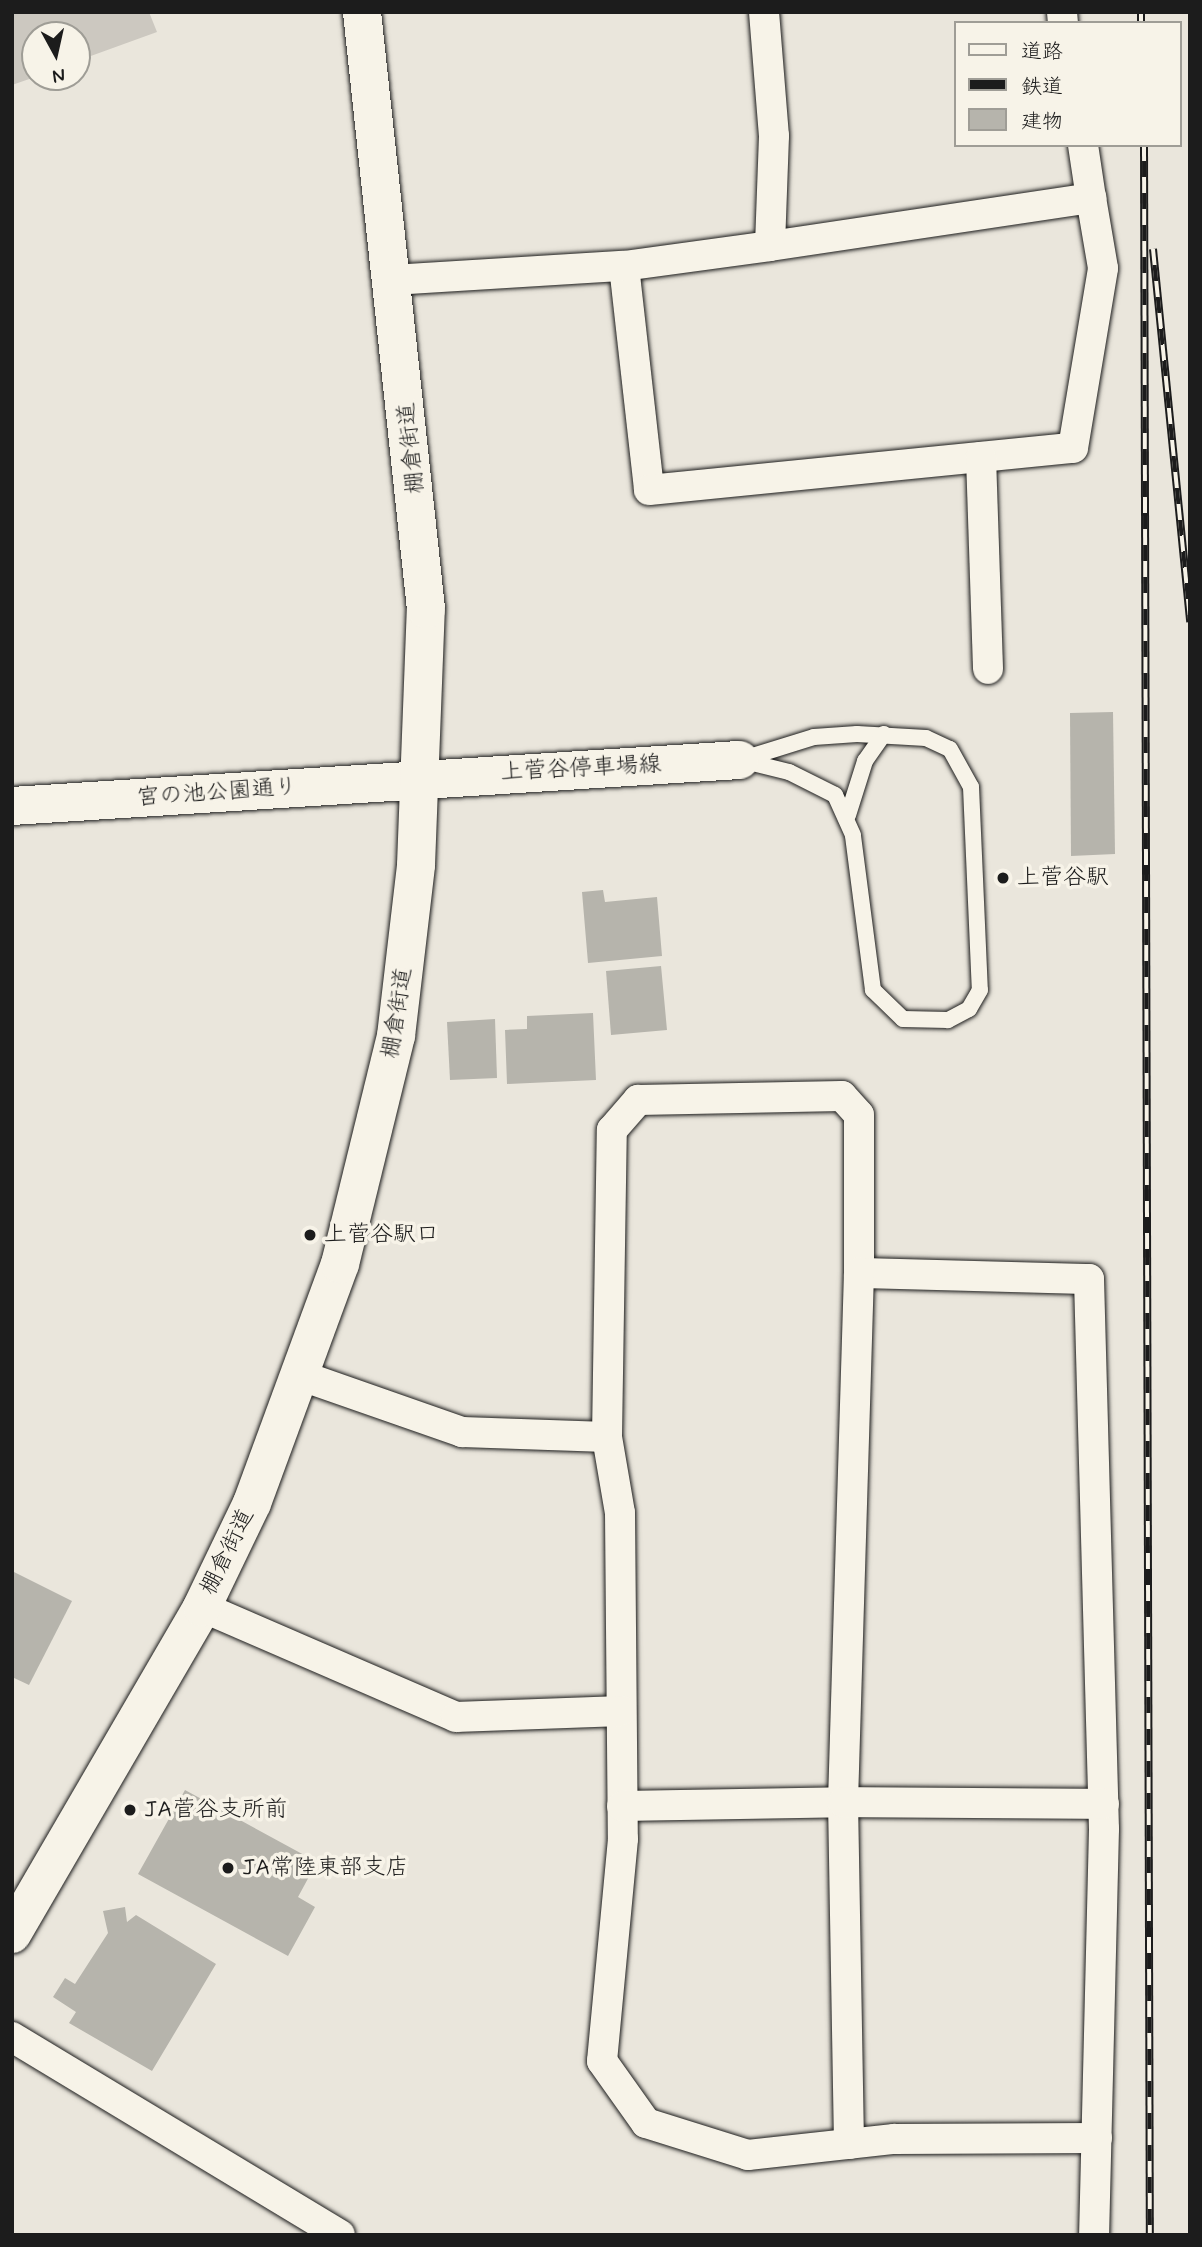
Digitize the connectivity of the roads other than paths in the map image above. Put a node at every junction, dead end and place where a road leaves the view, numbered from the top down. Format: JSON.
{"nodes":[{"id":1,"x":362,"y":12,"type":"edge"},
{"id":2,"x":764,"y":12,"type":"edge"},
{"id":3,"x":1083,"y":147,"type":"edge"},
{"id":4,"x":1091,"y":198,"type":"junction"},
{"id":5,"x":770,"y":246,"type":"junction"},
{"id":6,"x":624,"y":266,"type":"junction"},
{"id":7,"x":392,"y":280,"type":"junction"},
{"id":8,"x":981,"y":457,"type":"junction"},
{"id":9,"x":988,"y":669,"type":"dead end"},
{"id":10,"x":884,"y":734,"type":"junction"},
{"id":11,"x":740,"y":760,"type":"junction"},
{"id":12,"x":422,"y":779,"type":"junction"},
{"id":13,"x":12,"y":806,"type":"edge"},
{"id":14,"x":848,"y":815,"type":"junction"},
{"id":15,"x":859,"y":1273,"type":"junction"},
{"id":16,"x":302,"y":1376,"type":"junction"},
{"id":17,"x":607,"y":1437,"type":"junction"},
{"id":18,"x":202,"y":1606,"type":"junction"},
{"id":19,"x":621,"y":1711,"type":"junction"},
{"id":20,"x":843,"y":1802,"type":"junction"},
{"id":21,"x":1104,"y":1804,"type":"junction"},
{"id":22,"x":622,"y":1806,"type":"junction"},
{"id":23,"x":12,"y":1934,"type":"edge"},
{"id":24,"x":12,"y":2037,"type":"edge"},
{"id":25,"x":1097,"y":2138,"type":"junction"},
{"id":26,"x":849,"y":2144,"type":"junction"},
{"id":27,"x":340,"y":2235,"type":"edge"},
{"id":28,"x":1094,"y":2235,"type":"edge"}],
"edges":[{"from":1,"to":7,"type":"main road","name":"棚倉街道"},
{"from":2,"to":5,"type":"street"},
{"from":3,"to":4,"type":"street"},
{"from":4,"to":5,"type":"street"},
{"from":4,"to":8,"type":"street"},
{"from":5,"to":6,"type":"street"},
{"from":6,"to":7,"type":"street"},
{"from":6,"to":8,"type":"street"},
{"from":7,"to":12,"type":"main road","name":"棚倉街道"},
{"from":8,"to":9,"type":"street"},
{"from":10,"to":11,"type":"lane"},
{"from":10,"to":14,"type":"lane"},
{"from":10,"to":14,"type":"lane"},
{"from":11,"to":12,"type":"main road","name":"上菅谷停車場線"},
{"from":11,"to":14,"type":"lane"},
{"from":12,"to":13,"type":"main road","name":"宮の池公園通り"},
{"from":12,"to":16,"type":"main road","name":"棚倉街道"},
{"from":15,"to":17,"type":"street"},
{"from":15,"to":20,"type":"street"},
{"from":15,"to":21,"type":"street"},
{"from":16,"to":17,"type":"street"},
{"from":16,"to":18,"type":"main road","name":"棚倉街道"},
{"from":17,"to":19,"type":"street"},
{"from":18,"to":19,"type":"street"},
{"from":18,"to":23,"type":"main road","name":"棚倉街道"},
{"from":19,"to":22,"type":"street"},
{"from":20,"to":21,"type":"street"},
{"from":20,"to":22,"type":"street"},
{"from":20,"to":26,"type":"street"},
{"from":21,"to":25,"type":"street"},
{"from":22,"to":26,"type":"street"},
{"from":24,"to":27,"type":"street"},
{"from":25,"to":26,"type":"street"},
{"from":25,"to":28,"type":"street"}]}
